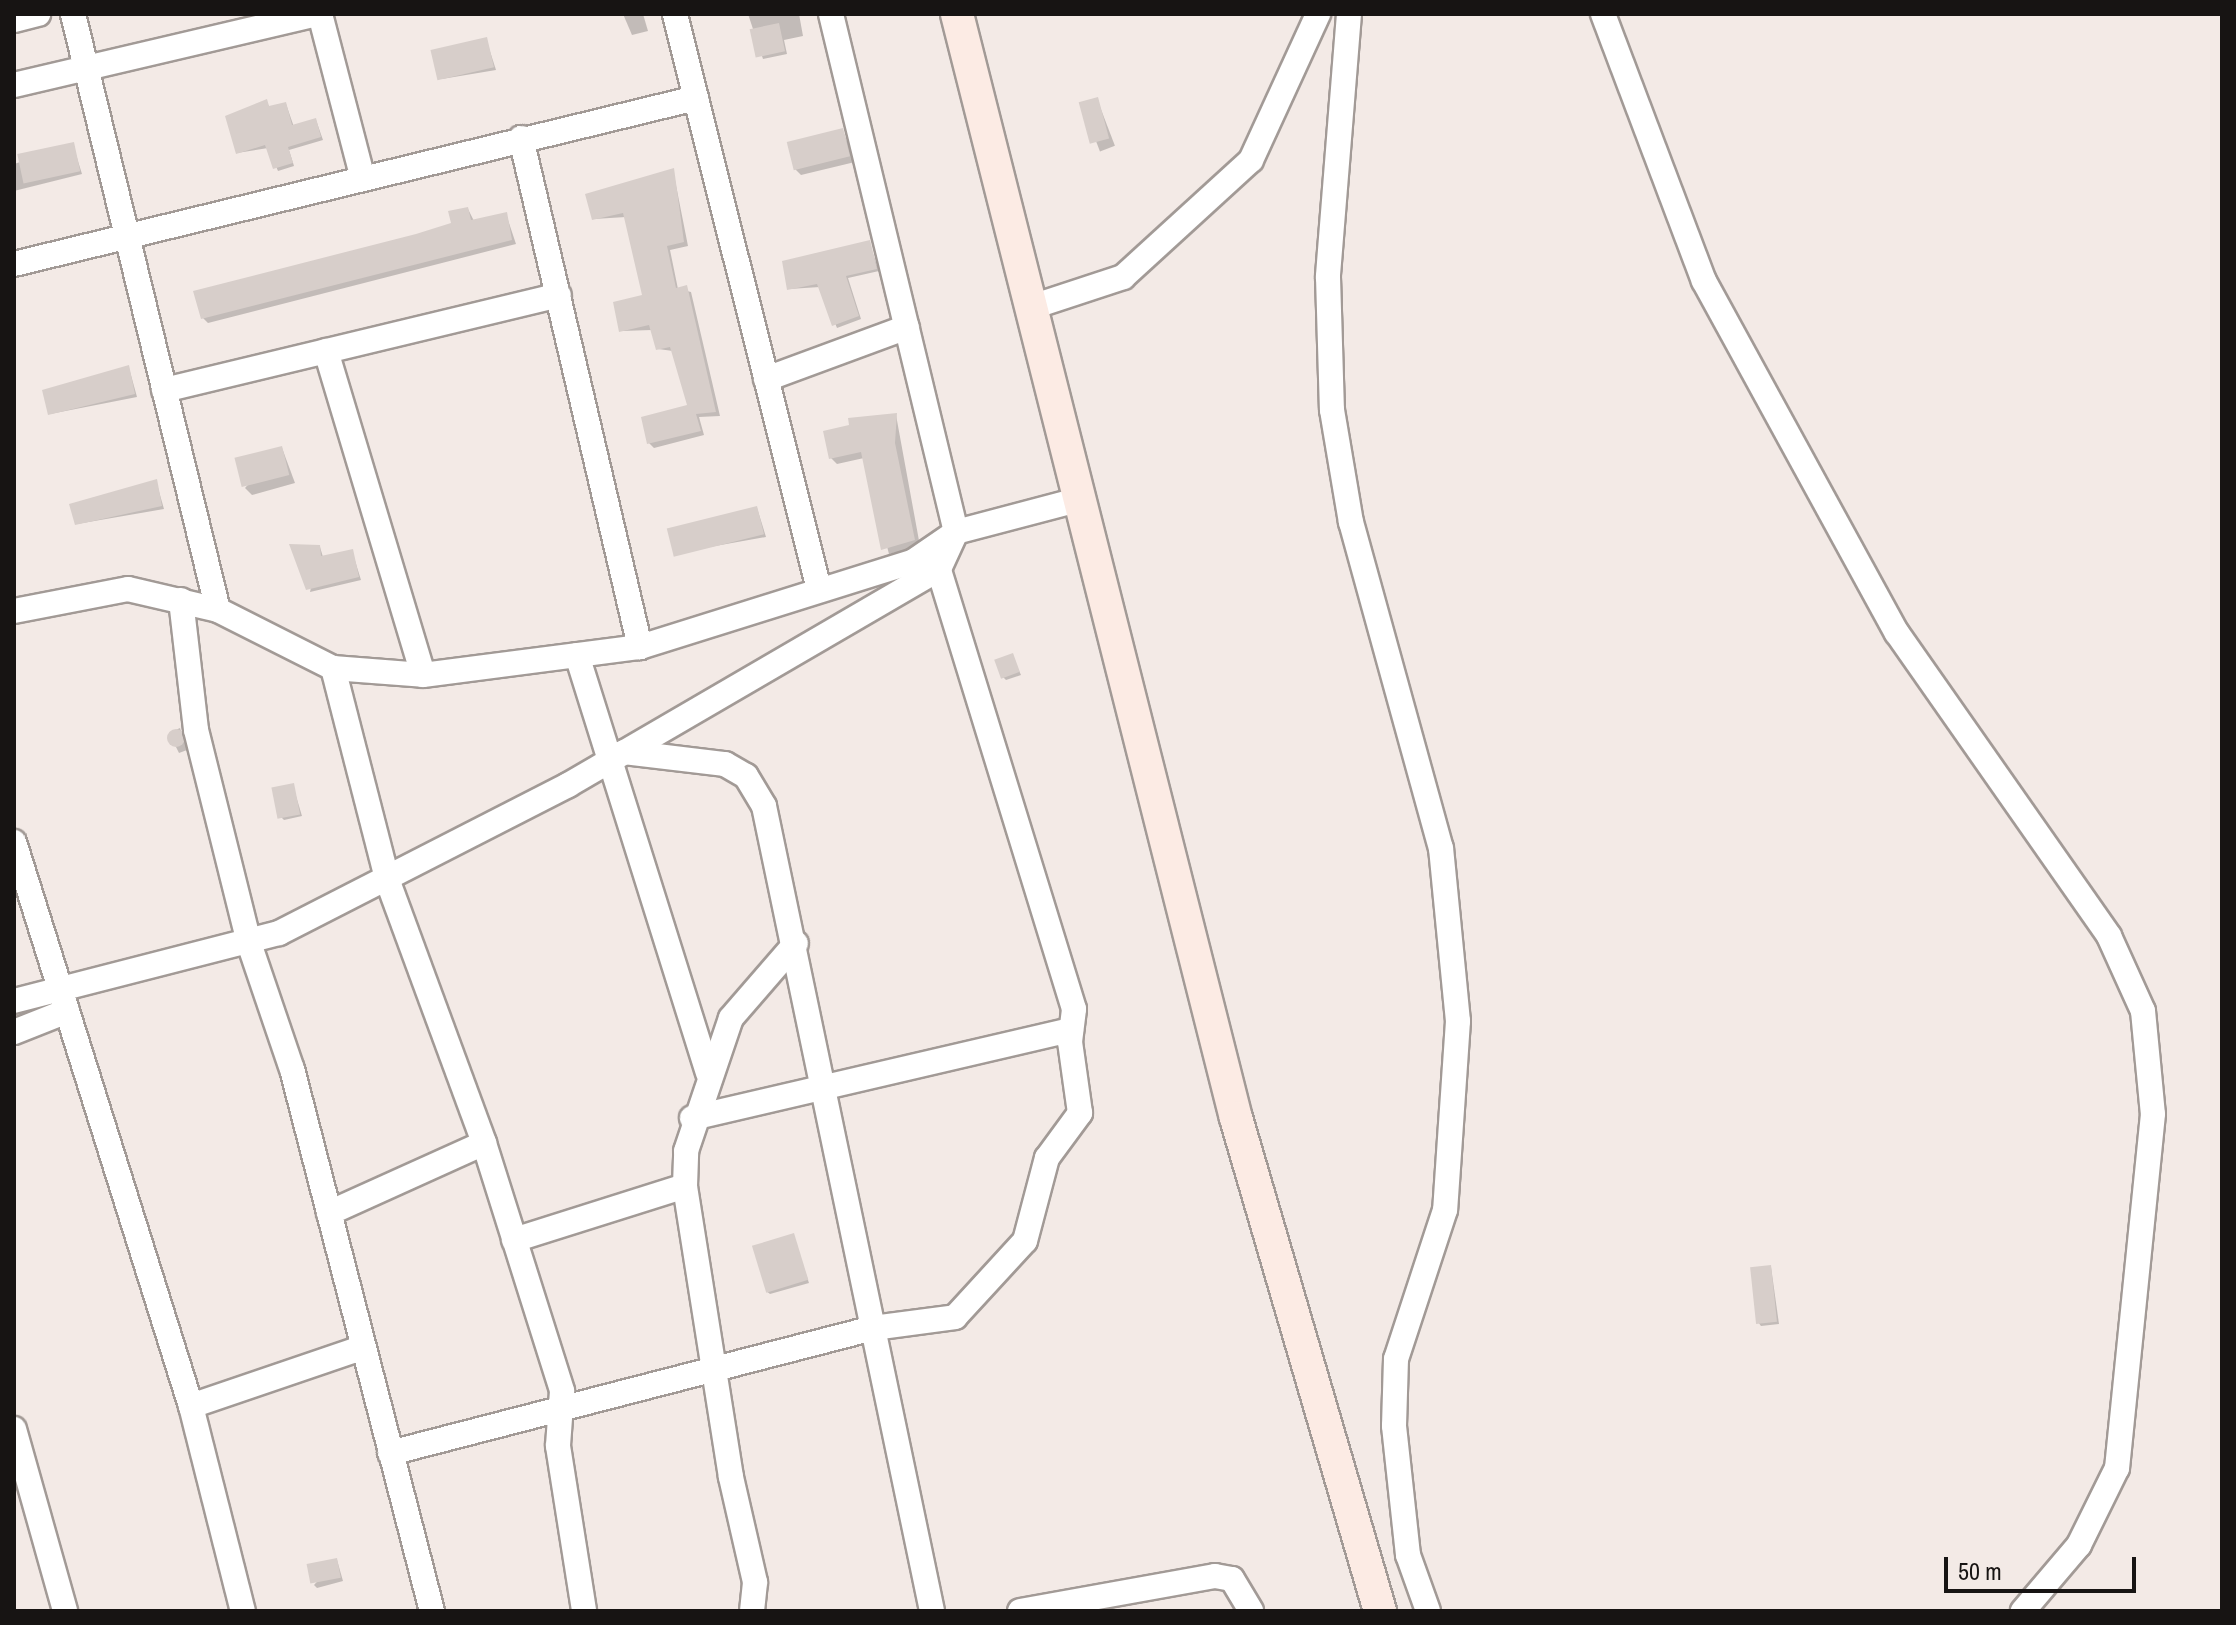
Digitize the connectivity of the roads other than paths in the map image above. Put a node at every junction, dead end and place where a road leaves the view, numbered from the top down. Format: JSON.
{"nodes":[{"id":1,"x":38,"y":14,"type":"edge"},
{"id":2,"x":73,"y":14,"type":"edge"},
{"id":3,"x":318,"y":14,"type":"edge"},
{"id":4,"x":675,"y":14,"type":"edge"},
{"id":5,"x":831,"y":14,"type":"edge"},
{"id":6,"x":957,"y":14,"type":"edge"},
{"id":7,"x":1318,"y":14,"type":"edge"},
{"id":8,"x":1349,"y":14,"type":"edge"},
{"id":9,"x":1603,"y":14,"type":"edge"},
{"id":10,"x":14,"y":20,"type":"edge"},
{"id":11,"x":88,"y":68,"type":"junction"},
{"id":12,"x":14,"y":85,"type":"edge"},
{"id":13,"x":696,"y":98,"type":"junction"},
{"id":14,"x":521,"y":138,"type":"junction"},
{"id":15,"x":362,"y":175,"type":"junction"},
{"id":16,"x":127,"y":235,"type":"junction"},
{"id":17,"x":14,"y":264,"type":"edge"},
{"id":18,"x":559,"y":295,"type":"junction"},
{"id":19,"x":1032,"y":307,"type":"junction"},
{"id":20,"x":907,"y":327,"type":"junction"},
{"id":21,"x":326,"y":351,"type":"junction"},
{"id":22,"x":766,"y":379,"type":"junction"},
{"id":23,"x":164,"y":390,"type":"junction"},
{"id":24,"x":1081,"y":499,"type":"junction"},
{"id":25,"x":956,"y":532,"type":"junction"},
{"id":26,"x":939,"y":569,"type":"junction"},
{"id":27,"x":819,"y":590,"type":"junction"},
{"id":28,"x":181,"y":600,"type":"junction"},
{"id":29,"x":218,"y":610,"type":"junction"},
{"id":30,"x":14,"y":611,"type":"edge"},
{"id":31,"x":640,"y":647,"type":"junction"},
{"id":32,"x":577,"y":655,"type":"junction"},
{"id":33,"x":333,"y":668,"type":"junction"},
{"id":34,"x":423,"y":675,"type":"junction"},
{"id":35,"x":616,"y":756,"type":"junction"},
{"id":36,"x":14,"y":842,"type":"edge"},
{"id":37,"x":387,"y":879,"type":"junction"},
{"id":38,"x":249,"y":943,"type":"junction"},
{"id":39,"x":796,"y":943,"type":"junction"},
{"id":40,"x":64,"y":1000,"type":"junction"},
{"id":41,"x":14,"y":1001,"type":"edge"},
{"id":42,"x":1071,"y":1030,"type":"junction"},
{"id":43,"x":14,"y":1032,"type":"edge"},
{"id":44,"x":708,"y":1073,"type":"junction"},
{"id":45,"x":823,"y":1090,"type":"junction"},
{"id":46,"x":692,"y":1118,"type":"junction"},
{"id":47,"x":484,"y":1143,"type":"junction"},
{"id":48,"x":685,"y":1186,"type":"junction"},
{"id":49,"x":329,"y":1213,"type":"junction"},
{"id":50,"x":514,"y":1240,"type":"junction"},
{"id":51,"x":873,"y":1328,"type":"junction"},
{"id":52,"x":361,"y":1348,"type":"junction"},
{"id":53,"x":719,"y":1369,"type":"junction"},
{"id":54,"x":191,"y":1406,"type":"junction"},
{"id":55,"x":563,"y":1407,"type":"junction"},
{"id":56,"x":14,"y":1429,"type":"edge"},
{"id":57,"x":390,"y":1453,"type":"junction"},
{"id":58,"x":25,"y":1508,"type":"edge"},
{"id":59,"x":65,"y":1611,"type":"edge"},
{"id":60,"x":243,"y":1611,"type":"edge"},
{"id":61,"x":432,"y":1611,"type":"edge"},
{"id":62,"x":584,"y":1611,"type":"edge"},
{"id":63,"x":752,"y":1611,"type":"edge"},
{"id":64,"x":932,"y":1611,"type":"edge"},
{"id":65,"x":1020,"y":1611,"type":"edge"},
{"id":66,"x":1251,"y":1611,"type":"edge"},
{"id":67,"x":1380,"y":1611,"type":"edge"},
{"id":68,"x":1428,"y":1611,"type":"edge"},
{"id":69,"x":2023,"y":1611,"type":"edge"}],
"edges":[{"from":1,"to":10,"type":"street"},
{"from":2,"to":11,"type":"street"},
{"from":3,"to":11,"type":"street"},
{"from":3,"to":15,"type":"street"},
{"from":4,"to":13,"type":"street"},
{"from":5,"to":20,"type":"street"},
{"from":6,"to":19,"type":"main road"},
{"from":7,"to":19,"type":"street"},
{"from":8,"to":68,"type":"street"},
{"from":9,"to":69,"type":"street"},
{"from":11,"to":12,"type":"street"},
{"from":11,"to":16,"type":"street"},
{"from":13,"to":14,"type":"street"},
{"from":13,"to":22,"type":"street"},
{"from":14,"to":15,"type":"street"},
{"from":14,"to":18,"type":"street"},
{"from":15,"to":16,"type":"street"},
{"from":16,"to":17,"type":"street"},
{"from":16,"to":23,"type":"street"},
{"from":18,"to":21,"type":"street"},
{"from":18,"to":31,"type":"street"},
{"from":19,"to":24,"type":"main road"},
{"from":20,"to":22,"type":"street"},
{"from":20,"to":25,"type":"street"},
{"from":21,"to":23,"type":"street"},
{"from":21,"to":34,"type":"street"},
{"from":22,"to":27,"type":"street"},
{"from":23,"to":29,"type":"street"},
{"from":24,"to":25,"type":"street"},
{"from":24,"to":67,"type":"main road"},
{"from":25,"to":26,"type":"street"},
{"from":25,"to":27,"type":"street"},
{"from":26,"to":35,"type":"street"},
{"from":26,"to":42,"type":"street"},
{"from":27,"to":31,"type":"street"},
{"from":28,"to":29,"type":"street"},
{"from":28,"to":30,"type":"street"},
{"from":28,"to":38,"type":"street"},
{"from":29,"to":33,"type":"street"},
{"from":31,"to":32,"type":"street"},
{"from":32,"to":34,"type":"street"},
{"from":32,"to":35,"type":"street"},
{"from":33,"to":34,"type":"street"},
{"from":33,"to":37,"type":"street"},
{"from":35,"to":37,"type":"street"},
{"from":35,"to":39,"type":"street"},
{"from":35,"to":44,"type":"street"},
{"from":36,"to":40,"type":"street"},
{"from":37,"to":38,"type":"street"},
{"from":37,"to":47,"type":"street"},
{"from":38,"to":40,"type":"street"},
{"from":38,"to":49,"type":"street"},
{"from":39,"to":44,"type":"street"},
{"from":39,"to":45,"type":"street"},
{"from":40,"to":41,"type":"street"},
{"from":40,"to":43,"type":"street"},
{"from":40,"to":54,"type":"street"},
{"from":42,"to":45,"type":"street"},
{"from":42,"to":51,"type":"street"},
{"from":44,"to":46,"type":"street"},
{"from":45,"to":46,"type":"street"},
{"from":45,"to":51,"type":"street"},
{"from":46,"to":48,"type":"street"},
{"from":47,"to":49,"type":"street"},
{"from":47,"to":50,"type":"street"},
{"from":48,"to":50,"type":"street"},
{"from":48,"to":53,"type":"street"},
{"from":49,"to":52,"type":"street"},
{"from":50,"to":55,"type":"street"},
{"from":51,"to":53,"type":"street"},
{"from":51,"to":64,"type":"street"},
{"from":52,"to":54,"type":"street"},
{"from":52,"to":57,"type":"street"},
{"from":53,"to":55,"type":"street"},
{"from":53,"to":63,"type":"street"},
{"from":54,"to":60,"type":"street"},
{"from":55,"to":57,"type":"street"},
{"from":55,"to":62,"type":"street"},
{"from":56,"to":58,"type":"street"},
{"from":57,"to":61,"type":"street"},
{"from":58,"to":59,"type":"street"},
{"from":65,"to":66,"type":"street"}]}
